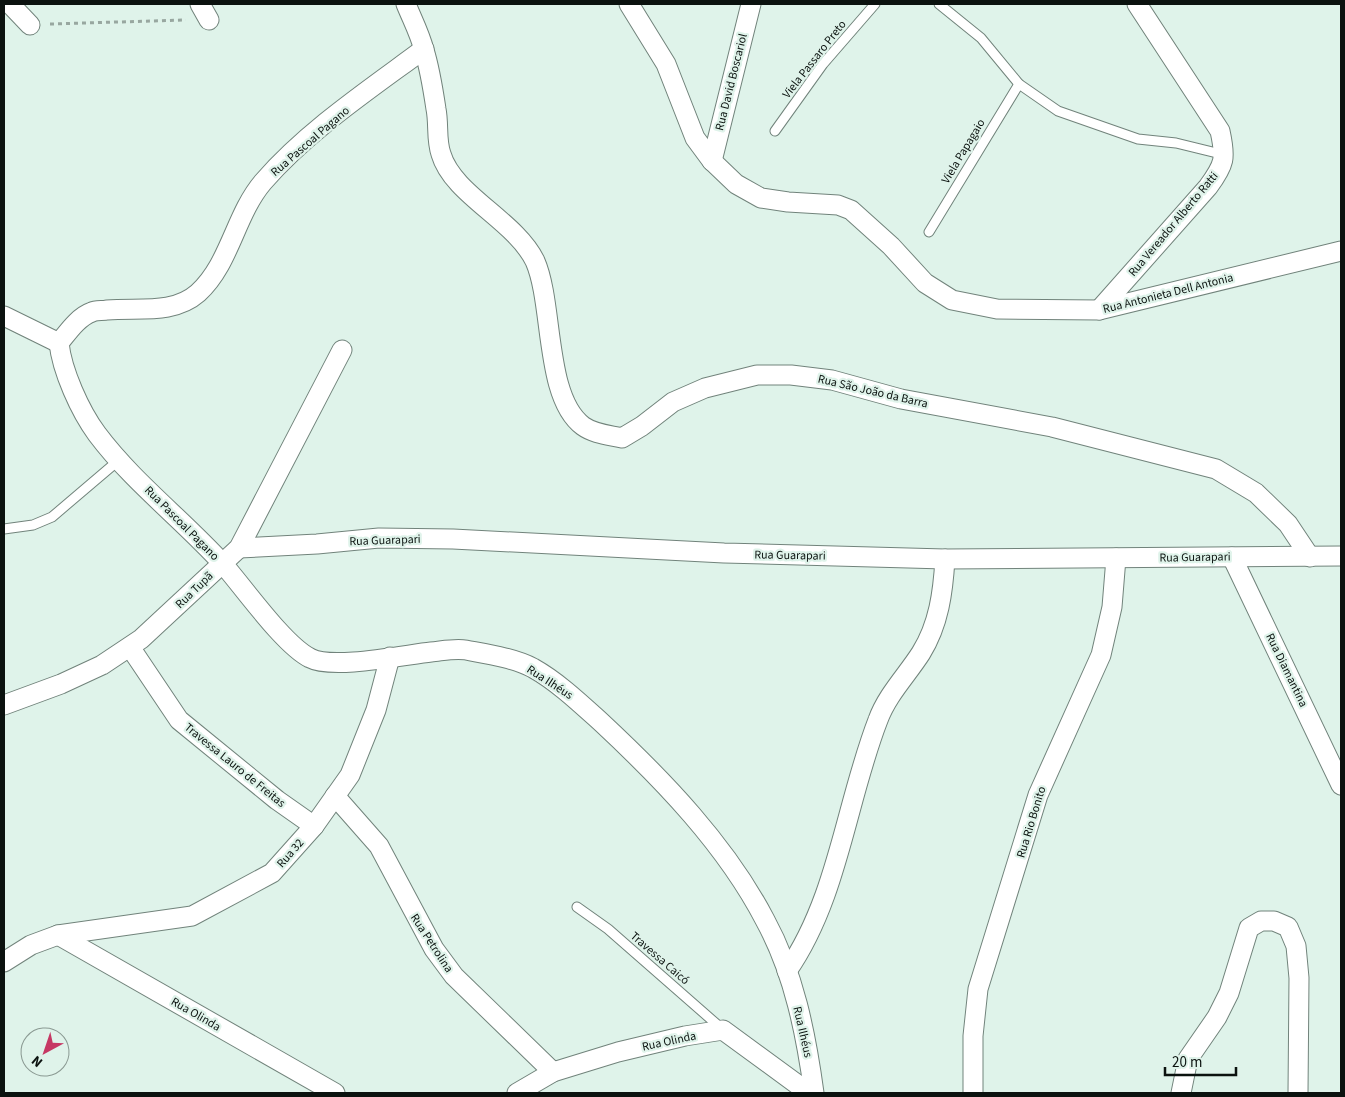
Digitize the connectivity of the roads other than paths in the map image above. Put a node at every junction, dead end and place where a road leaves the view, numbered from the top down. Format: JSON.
{"nodes":[{"id":1,"x":10,"y":4,"type":"edge"},
{"id":2,"x":406,"y":4,"type":"edge"},
{"id":3,"x":629,"y":4,"type":"edge"},
{"id":4,"x":751,"y":4,"type":"edge"},
{"id":5,"x":876,"y":4,"type":"edge"},
{"id":6,"x":939,"y":4,"type":"edge"},
{"id":7,"x":1137,"y":4,"type":"edge"},
{"id":8,"x":30,"y":25,"type":"road end"},
{"id":9,"x":424,"y":49,"type":"junction"},
{"id":10,"x":1019,"y":84,"type":"junction"},
{"id":11,"x":775,"y":131,"type":"dead end"},
{"id":12,"x":1225,"y":155,"type":"junction"},
{"id":13,"x":712,"y":161,"type":"junction"},
{"id":14,"x":929,"y":232,"type":"dead end"},
{"id":15,"x":1341,"y":251,"type":"edge"},
{"id":16,"x":1099,"y":310,"type":"junction"},
{"id":17,"x":4,"y":316,"type":"edge"},
{"id":18,"x":59,"y":343,"type":"junction"},
{"id":19,"x":342,"y":350,"type":"dead end"},
{"id":20,"x":120,"y":460,"type":"junction"},
{"id":21,"x":4,"y":529,"type":"edge"},
{"id":22,"x":239,"y":548,"type":"junction"},
{"id":23,"x":1341,"y":556,"type":"edge"},
{"id":24,"x":1232,"y":557,"type":"junction"},
{"id":25,"x":1310,"y":557,"type":"junction"},
{"id":26,"x":1116,"y":558,"type":"junction"},
{"id":27,"x":945,"y":559,"type":"junction"},
{"id":28,"x":222,"y":564,"type":"junction"},
{"id":29,"x":130,"y":647,"type":"junction"},
{"id":30,"x":390,"y":657,"type":"junction"},
{"id":31,"x":4,"y":705,"type":"edge"},
{"id":32,"x":1341,"y":784,"type":"edge"},
{"id":33,"x":335,"y":796,"type":"junction"},
{"id":34,"x":314,"y":826,"type":"junction"},
{"id":35,"x":577,"y":907,"type":"dead end"},
{"id":36,"x":58,"y":935,"type":"junction"},
{"id":37,"x":4,"y":962,"type":"edge"},
{"id":38,"x":786,"y":971,"type":"junction"},
{"id":39,"x":723,"y":1030,"type":"junction"},
{"id":40,"x":553,"y":1072,"type":"junction"},
{"id":41,"x":335,"y":1093,"type":"edge"},
{"id":42,"x":517,"y":1093,"type":"edge"},
{"id":43,"x":809,"y":1093,"type":"edge"},
{"id":44,"x":814,"y":1093,"type":"edge"},
{"id":45,"x":973,"y":1093,"type":"edge"},
{"id":46,"x":1181,"y":1093,"type":"edge"},
{"id":47,"x":1298,"y":1093,"type":"edge"}],
"edges":[{"from":1,"to":8,"type":"street"},
{"from":2,"to":9,"type":"street","name":"Rua São João da Barra"},
{"from":3,"to":13,"type":"street","name":"Rua Antonieta Dell Antonia"},
{"from":4,"to":13,"type":"street","name":"Rua David Boscariol"},
{"from":5,"to":11,"type":"lane","name":"Viela Passaro Preto"},
{"from":6,"to":10,"type":"lane"},
{"from":7,"to":12,"type":"street"},
{"from":9,"to":18,"type":"street","name":"Rua Pascoal Pagano"},
{"from":9,"to":25,"type":"street","name":"Rua São João da Barra"},
{"from":10,"to":12,"type":"lane"},
{"from":10,"to":14,"type":"lane","name":"Viela Papagaio"},
{"from":12,"to":16,"type":"street","name":"Rua Vereador Alberto Ratti"},
{"from":13,"to":16,"type":"street","name":"Rua Antonieta Dell Antonia"},
{"from":15,"to":16,"type":"street","name":"Rua Antonieta Dell Antonia"},
{"from":17,"to":18,"type":"street"},
{"from":18,"to":20,"type":"street","name":"Rua Pascoal Pagano"},
{"from":19,"to":22,"type":"street","name":"Rua Tupã"},
{"from":20,"to":21,"type":"lane"},
{"from":20,"to":28,"type":"street","name":"Rua Pascoal Pagano"},
{"from":22,"to":27,"type":"street","name":"Rua Guarapari"},
{"from":22,"to":28,"type":"street","name":"Rua Tupã"},
{"from":23,"to":25,"type":"street","name":"Rua Guarapari"},
{"from":24,"to":25,"type":"street","name":"Rua Guarapari"},
{"from":24,"to":26,"type":"street","name":"Rua Guarapari"},
{"from":24,"to":32,"type":"street","name":"Rua Diamantina"},
{"from":26,"to":27,"type":"street","name":"Rua Guarapari"},
{"from":26,"to":45,"type":"street","name":"Rua Rio Bonito"},
{"from":27,"to":38,"type":"street"},
{"from":28,"to":29,"type":"street","name":"Rua Tupã"},
{"from":28,"to":30,"type":"street","name":"Rua Ilhéus"},
{"from":29,"to":31,"type":"street","name":"Rua Tupã"},
{"from":29,"to":34,"type":"street","name":"Travessa Lauro de Freitas"},
{"from":30,"to":33,"type":"street","name":"Rua 32"},
{"from":30,"to":38,"type":"street","name":"Rua Ilhéus"},
{"from":33,"to":34,"type":"street","name":"Rua 32"},
{"from":33,"to":40,"type":"street","name":"Rua Petrolina"},
{"from":34,"to":36,"type":"street","name":"Rua 32"},
{"from":35,"to":39,"type":"lane","name":"Travessa Caicó"},
{"from":36,"to":37,"type":"street","name":"Rua 32"},
{"from":36,"to":41,"type":"street","name":"Rua Olinda"},
{"from":38,"to":44,"type":"street","name":"Rua Ilhéus"},
{"from":39,"to":40,"type":"street","name":"Rua Olinda"},
{"from":39,"to":43,"type":"street"},
{"from":40,"to":42,"type":"street","name":"Rua Olinda"},
{"from":46,"to":47,"type":"street"}]}
